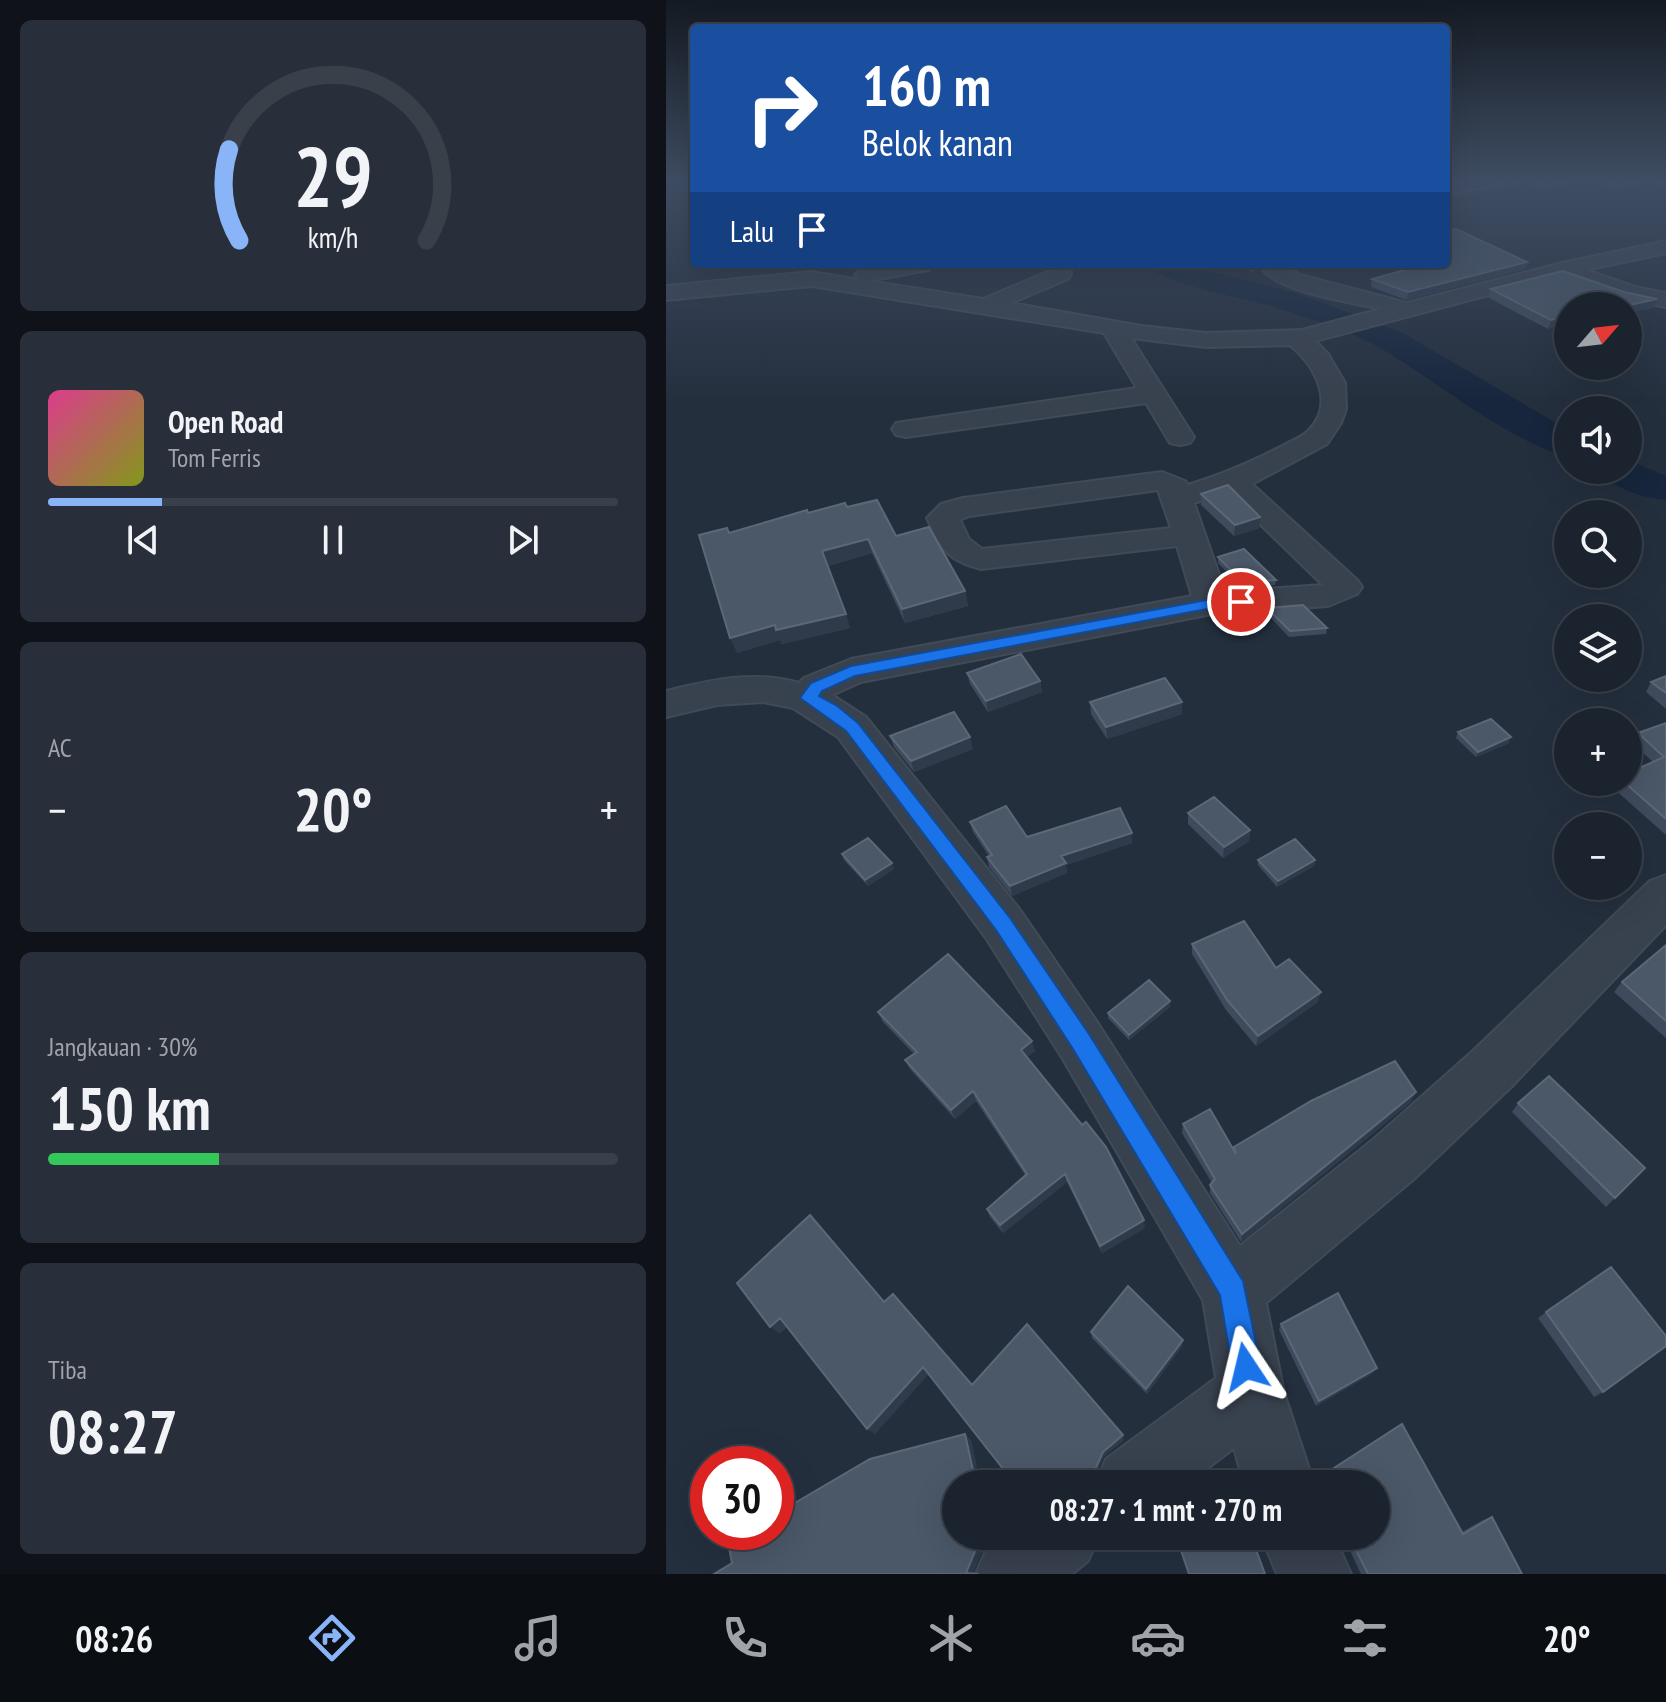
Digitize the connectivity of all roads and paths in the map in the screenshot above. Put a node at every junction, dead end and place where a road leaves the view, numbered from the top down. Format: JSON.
{"nodes":[{"id":1,"x":1631,"y":254,"type":"edge"},
{"id":2,"x":906,"y":268,"type":"edge"},
{"id":3,"x":1061,"y":268,"type":"edge"},
{"id":4,"x":1273,"y":269,"type":"dead end"},
{"id":5,"x":1562,"y":269,"type":"junction"},
{"id":6,"x":798,"y":271,"type":"edge"},
{"id":7,"x":842,"y":283,"type":"junction"},
{"id":8,"x":666,"y":293,"type":"edge"},
{"id":9,"x":1666,"y":303,"type":"edge"},
{"id":10,"x":988,"y":305,"type":"junction"},
{"id":11,"x":1408,"y":309,"type":"junction"},
{"id":12,"x":1642,"y":311,"type":"edge"},
{"id":13,"x":1113,"y":328,"type":"junction"},
{"id":14,"x":1296,"y":337,"type":"junction"},
{"id":15,"x":1153,"y":394,"type":"junction"},
{"id":16,"x":906,"y":429,"type":"dead end"},
{"id":17,"x":1180,"y":437,"type":"dead end"},
{"id":18,"x":1233,"y":482,"type":"junction"},
{"id":19,"x":1177,"y":499,"type":"junction"},
{"id":20,"x":1189,"y":535,"type":"junction"},
{"id":21,"x":1212,"y":603,"type":"junction"},
{"id":22,"x":808,"y":698,"type":"junction"},
{"id":23,"x":666,"y":704,"type":"edge"},
{"id":24,"x":1666,"y":894,"type":"edge"},
{"id":25,"x":1233,"y":1291,"type":"junction"},
{"id":26,"x":1251,"y":1393,"type":"junction"},
{"id":27,"x":1149,"y":1470,"type":"edge"},
{"id":28,"x":1275,"y":1470,"type":"edge"},
{"id":29,"x":1045,"y":1550,"type":"edge"},
{"id":30,"x":1303,"y":1550,"type":"edge"},
{"id":31,"x":1013,"y":1574,"type":"edge"},
{"id":32,"x":1314,"y":1574,"type":"edge"}],
"edges":[{"from":1,"to":5,"type":"street"},
{"from":2,"to":7,"type":"street"},
{"from":3,"to":10,"type":"street"},
{"from":4,"to":11,"type":"street"},
{"from":5,"to":9,"type":"street"},
{"from":5,"to":11,"type":"street"},
{"from":6,"to":7,"type":"street"},
{"from":6,"to":8,"type":"street"},
{"from":7,"to":10,"type":"street"},
{"from":9,"to":12,"type":"street"},
{"from":10,"to":13,"type":"street"},
{"from":11,"to":14,"type":"street"},
{"from":13,"to":14,"type":"street"},
{"from":13,"to":15,"type":"street"},
{"from":14,"to":18,"type":"street"},
{"from":15,"to":16,"type":"street"},
{"from":15,"to":17,"type":"street"},
{"from":18,"to":19,"type":"street"},
{"from":18,"to":21,"type":"street"},
{"from":19,"to":20,"type":"street"},
{"from":19,"to":20,"type":"street"},
{"from":20,"to":21,"type":"street"},
{"from":21,"to":22,"type":"street"},
{"from":22,"to":23,"type":"street"},
{"from":22,"to":25,"type":"street"},
{"from":24,"to":25,"type":"street"},
{"from":25,"to":26,"type":"street"},
{"from":26,"to":27,"type":"street"},
{"from":26,"to":28,"type":"street"},
{"from":29,"to":31,"type":"street"},
{"from":30,"to":32,"type":"street"}]}
